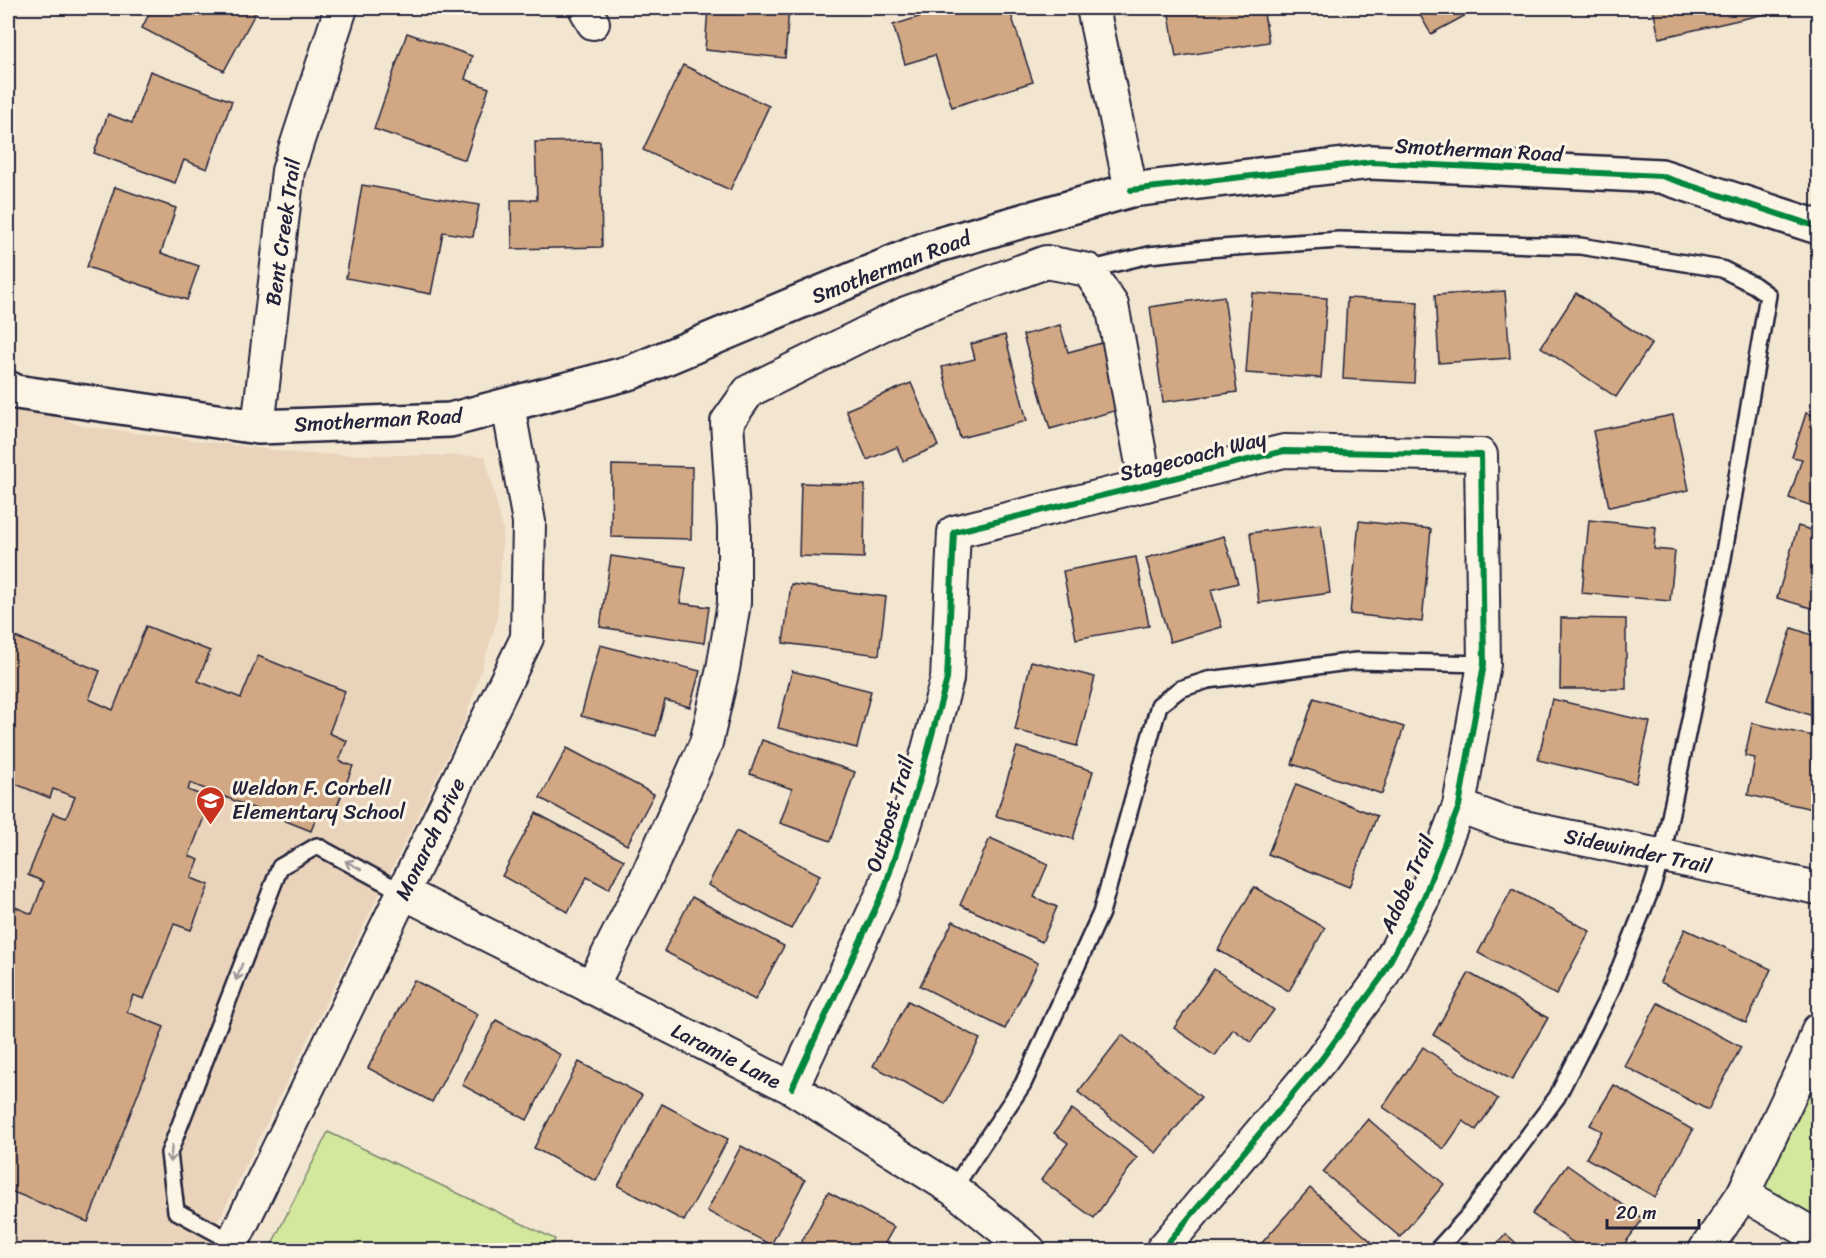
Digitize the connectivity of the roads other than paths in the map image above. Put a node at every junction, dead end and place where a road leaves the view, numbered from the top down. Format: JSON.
{"nodes":[{"id":1,"x":340,"y":8,"type":"edge"},
{"id":2,"x":1093,"y":8,"type":"edge"},
{"id":3,"x":1131,"y":190,"type":"junction"},
{"id":4,"x":1818,"y":227,"type":"edge"},
{"id":5,"x":1088,"y":270,"type":"junction"},
{"id":6,"x":8,"y":388,"type":"edge"},
{"id":7,"x":508,"y":405,"type":"junction"},
{"id":8,"x":258,"y":427,"type":"junction"},
{"id":9,"x":1481,"y":454,"type":"joint"},
{"id":10,"x":1146,"y":485,"type":"junction"},
{"id":11,"x":954,"y":532,"type":"joint"},
{"id":12,"x":1484,"y":664,"type":"junction"},
{"id":13,"x":1459,"y":806,"type":"junction"},
{"id":14,"x":1662,"y":856,"type":"junction"},
{"id":15,"x":1818,"y":888,"type":"edge"},
{"id":16,"x":404,"y":893,"type":"junction"},
{"id":17,"x":591,"y":988,"type":"junction"},
{"id":18,"x":1816,"y":1046,"type":"edge"},
{"id":19,"x":792,"y":1088,"type":"junction"},
{"id":20,"x":953,"y":1189,"type":"junction"},
{"id":21,"x":1743,"y":1194,"type":"junction"},
{"id":22,"x":1818,"y":1237,"type":"edge"},
{"id":23,"x":231,"y":1246,"type":"edge"},
{"id":24,"x":1029,"y":1251,"type":"edge"},
{"id":25,"x":1162,"y":1251,"type":"edge"},
{"id":26,"x":1437,"y":1251,"type":"edge"},
{"id":27,"x":1705,"y":1251,"type":"edge"}],
"edges":[{"from":1,"to":8,"type":"street","name":"Bent Creek Trail"},
{"from":2,"to":3,"type":"street"},
{"from":3,"to":4,"type":"street","name":"Smotherman Road"},
{"from":3,"to":7,"type":"street","name":"Smotherman Road"},
{"from":5,"to":10,"type":"street"},
{"from":5,"to":14,"type":"lane"},
{"from":5,"to":17,"type":"street"},
{"from":6,"to":8,"type":"street","name":"Smotherman Road"},
{"from":7,"to":8,"type":"street","name":"Smotherman Road"},
{"from":7,"to":16,"type":"street","name":"Monarch Drive"},
{"from":9,"to":10,"type":"street","name":"Stagecoach Way"},
{"from":9,"to":12,"type":"street","name":"Adobe Trail"},
{"from":10,"to":11,"type":"street","name":"Stagecoach Way"},
{"from":11,"to":19,"type":"street","name":"Outpost Trail"},
{"from":12,"to":13,"type":"street","name":"Adobe Trail"},
{"from":12,"to":20,"type":"lane"},
{"from":13,"to":14,"type":"street","name":"Sidewinder Trail"},
{"from":13,"to":25,"type":"street","name":"Adobe Trail"},
{"from":14,"to":15,"type":"street","name":"Sidewinder Trail"},
{"from":14,"to":26,"type":"lane"},
{"from":16,"to":17,"type":"street","name":"Laramie Lane"},
{"from":16,"to":23,"type":"street","name":"Monarch Drive"},
{"from":16,"to":23,"type":"lane","one_way":true},
{"from":17,"to":19,"type":"street","name":"Laramie Lane"},
{"from":18,"to":21,"type":"street"},
{"from":19,"to":20,"type":"street","name":"Laramie Lane"},
{"from":20,"to":24,"type":"street","name":"Laramie Lane"},
{"from":21,"to":22,"type":"street"},
{"from":21,"to":27,"type":"street"}]}
